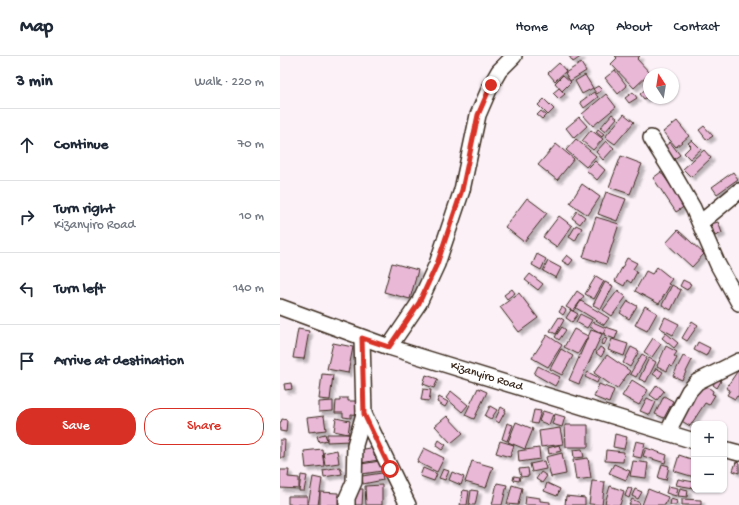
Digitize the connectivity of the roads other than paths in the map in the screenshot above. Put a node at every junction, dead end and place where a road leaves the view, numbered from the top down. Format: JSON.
{"nodes":[{"id":1,"x":514,"y":56,"type":"edge"},
{"id":2,"x":651,"y":138,"type":"dead end"},
{"id":3,"x":739,"y":191,"type":"edge"},
{"id":4,"x":700,"y":223,"type":"junction"},
{"id":5,"x":739,"y":303,"type":"edge"},
{"id":6,"x":280,"y":307,"type":"edge"},
{"id":7,"x":362,"y":338,"type":"junction"},
{"id":8,"x":389,"y":347,"type":"junction"},
{"id":9,"x":739,"y":361,"type":"edge"},
{"id":10,"x":364,"y":414,"type":"junction"},
{"id":11,"x":667,"y":433,"type":"junction"},
{"id":12,"x":691,"y":440,"type":"edge"},
{"id":13,"x":727,"y":450,"type":"edge"},
{"id":14,"x":739,"y":453,"type":"edge"},
{"id":15,"x":347,"y":505,"type":"edge"},
{"id":16,"x":408,"y":505,"type":"edge"}],
"edges":[{"from":1,"to":8,"type":"street"},
{"from":2,"to":4,"type":"street"},
{"from":3,"to":4,"type":"street"},
{"from":4,"to":5,"type":"street"},
{"from":6,"to":7,"type":"street","name":"Kizanyiro Road"},
{"from":7,"to":8,"type":"street","name":"Kizanyiro Road"},
{"from":7,"to":10,"type":"street"},
{"from":8,"to":11,"type":"street","name":"Kizanyiro Road"},
{"from":9,"to":11,"type":"street"},
{"from":10,"to":15,"type":"street"},
{"from":10,"to":16,"type":"street"},
{"from":11,"to":12,"type":"street","name":"Kizanyiro Road"},
{"from":13,"to":14,"type":"street"}]}
